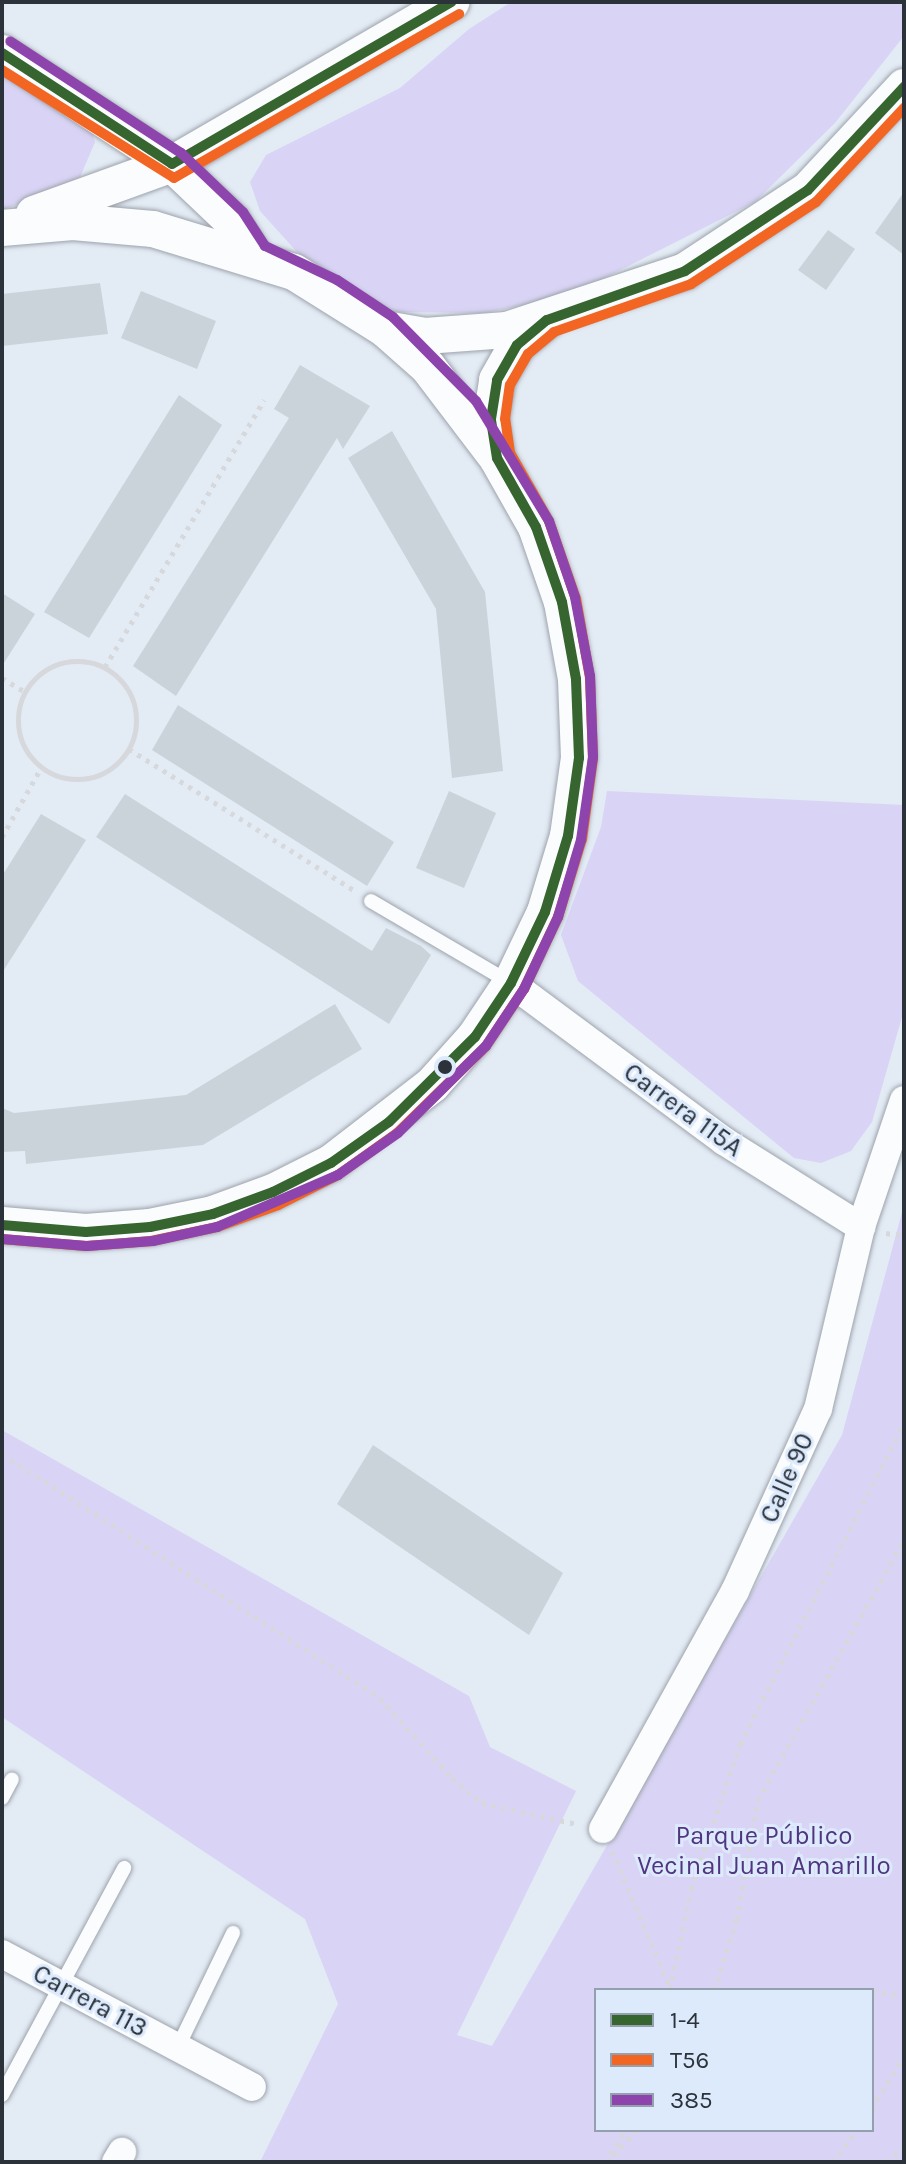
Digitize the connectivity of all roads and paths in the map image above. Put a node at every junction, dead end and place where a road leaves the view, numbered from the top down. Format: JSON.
{"nodes":[{"id":1,"x":452,"y":2,"type":"edge"},
{"id":2,"x":2,"y":53,"type":"edge"},
{"id":3,"x":904,"y":87,"type":"edge"},
{"id":4,"x":172,"y":164,"type":"junction"},
{"id":5,"x":2,"y":226,"type":"edge"},
{"id":6,"x":153,"y":229,"type":"junction"},
{"id":7,"x":255,"y":257,"type":"junction"},
{"id":8,"x":547,"y":320,"type":"junction"},
{"id":9,"x":385,"y":329,"type":"junction"},
{"id":10,"x":264,"y":400,"type":"dead end"},
{"id":11,"x":497,"y":458,"type":"junction"},
{"id":12,"x":105,"y":668,"type":"junction"},
{"id":13,"x":2,"y":678,"type":"edge"},
{"id":14,"x":25,"y":692,"type":"junction"},
{"id":15,"x":129,"y":749,"type":"junction"},
{"id":16,"x":41,"y":768,"type":"junction"},
{"id":17,"x":2,"y":837,"type":"edge"},
{"id":18,"x":371,"y":901,"type":"joint"},
{"id":19,"x":511,"y":983,"type":"junction"},
{"id":20,"x":904,"y":1100,"type":"edge"},
{"id":21,"x":2,"y":1225,"type":"edge"},
{"id":22,"x":861,"y":1227,"type":"junction"},
{"id":23,"x":904,"y":1424,"type":"edge"},
{"id":24,"x":2,"y":1454,"type":"edge"},
{"id":25,"x":904,"y":1540,"type":"edge"},
{"id":26,"x":12,"y":1779,"type":"dead end"},
{"id":27,"x":2,"y":1798,"type":"edge"},
{"id":28,"x":603,"y":1829,"type":"junction"},
{"id":29,"x":124,"y":1868,"type":"dead end"},
{"id":30,"x":233,"y":1933,"type":"dead end"},
{"id":31,"x":2,"y":1954,"type":"edge"},
{"id":32,"x":61,"y":1986,"type":"junction"},
{"id":33,"x":670,"y":1988,"type":"edge"},
{"id":34,"x":670,"y":1988,"type":"edge"},
{"id":35,"x":715,"y":1988,"type":"edge"},
{"id":36,"x":874,"y":1991,"type":"edge"},
{"id":37,"x":904,"y":1996,"type":"edge"},
{"id":38,"x":177,"y":2049,"type":"junction"},
{"id":39,"x":904,"y":2055,"type":"edge"},
{"id":40,"x":252,"y":2087,"type":"dead end"},
{"id":41,"x":2,"y":2095,"type":"edge"},
{"id":42,"x":874,"y":2106,"type":"edge"},
{"id":43,"x":625,"y":2132,"type":"edge"},
{"id":44,"x":635,"y":2132,"type":"edge"},
{"id":45,"x":856,"y":2132,"type":"edge"},
{"id":46,"x":904,"y":2146,"type":"edge"},
{"id":47,"x":606,"y":2162,"type":"edge"},
{"id":48,"x":832,"y":2162,"type":"edge"},
{"id":49,"x":887,"y":2162,"type":"edge"}],
"edges":[{"from":1,"to":4,"type":"street"},
{"from":2,"to":4,"type":"street"},
{"from":3,"to":8,"type":"street"},
{"from":4,"to":5,"type":"street"},
{"from":4,"to":6,"type":"street"},
{"from":4,"to":7,"type":"street"},
{"from":5,"to":6,"type":"street"},
{"from":6,"to":7,"type":"street"},
{"from":7,"to":9,"type":"street"},
{"from":8,"to":9,"type":"street"},
{"from":8,"to":11,"type":"street"},
{"from":9,"to":11,"type":"street"},
{"from":10,"to":12,"type":"path"},
{"from":11,"to":19,"type":"street"},
{"from":12,"to":14,"type":"path"},
{"from":12,"to":15,"type":"path"},
{"from":13,"to":14,"type":"path"},
{"from":14,"to":16,"type":"path"},
{"from":15,"to":16,"type":"path"},
{"from":15,"to":18,"type":"path"},
{"from":16,"to":17,"type":"path"},
{"from":18,"to":19,"type":"lane"},
{"from":19,"to":21,"type":"street"},
{"from":19,"to":22,"type":"street","name":"Carrera 115A"},
{"from":20,"to":22,"type":"street","name":"Calle 90"},
{"from":22,"to":28,"type":"street","name":"Calle 90"},
{"from":23,"to":34,"type":"path"},
{"from":24,"to":28,"type":"path"},
{"from":25,"to":35,"type":"path"},
{"from":26,"to":27,"type":"lane"},
{"from":28,"to":33,"type":"path"},
{"from":29,"to":32,"type":"lane"},
{"from":30,"to":38,"type":"lane"},
{"from":31,"to":32,"type":"street","name":"Carrera 113"},
{"from":32,"to":38,"type":"street","name":"Carrera 113"},
{"from":32,"to":41,"type":"lane"},
{"from":36,"to":37,"type":"path"},
{"from":38,"to":40,"type":"street","name":"Carrera 113"},
{"from":39,"to":42,"type":"path"},
{"from":43,"to":47,"type":"path"},
{"from":44,"to":47,"type":"path"},
{"from":45,"to":48,"type":"path"},
{"from":46,"to":49,"type":"path"}]}
